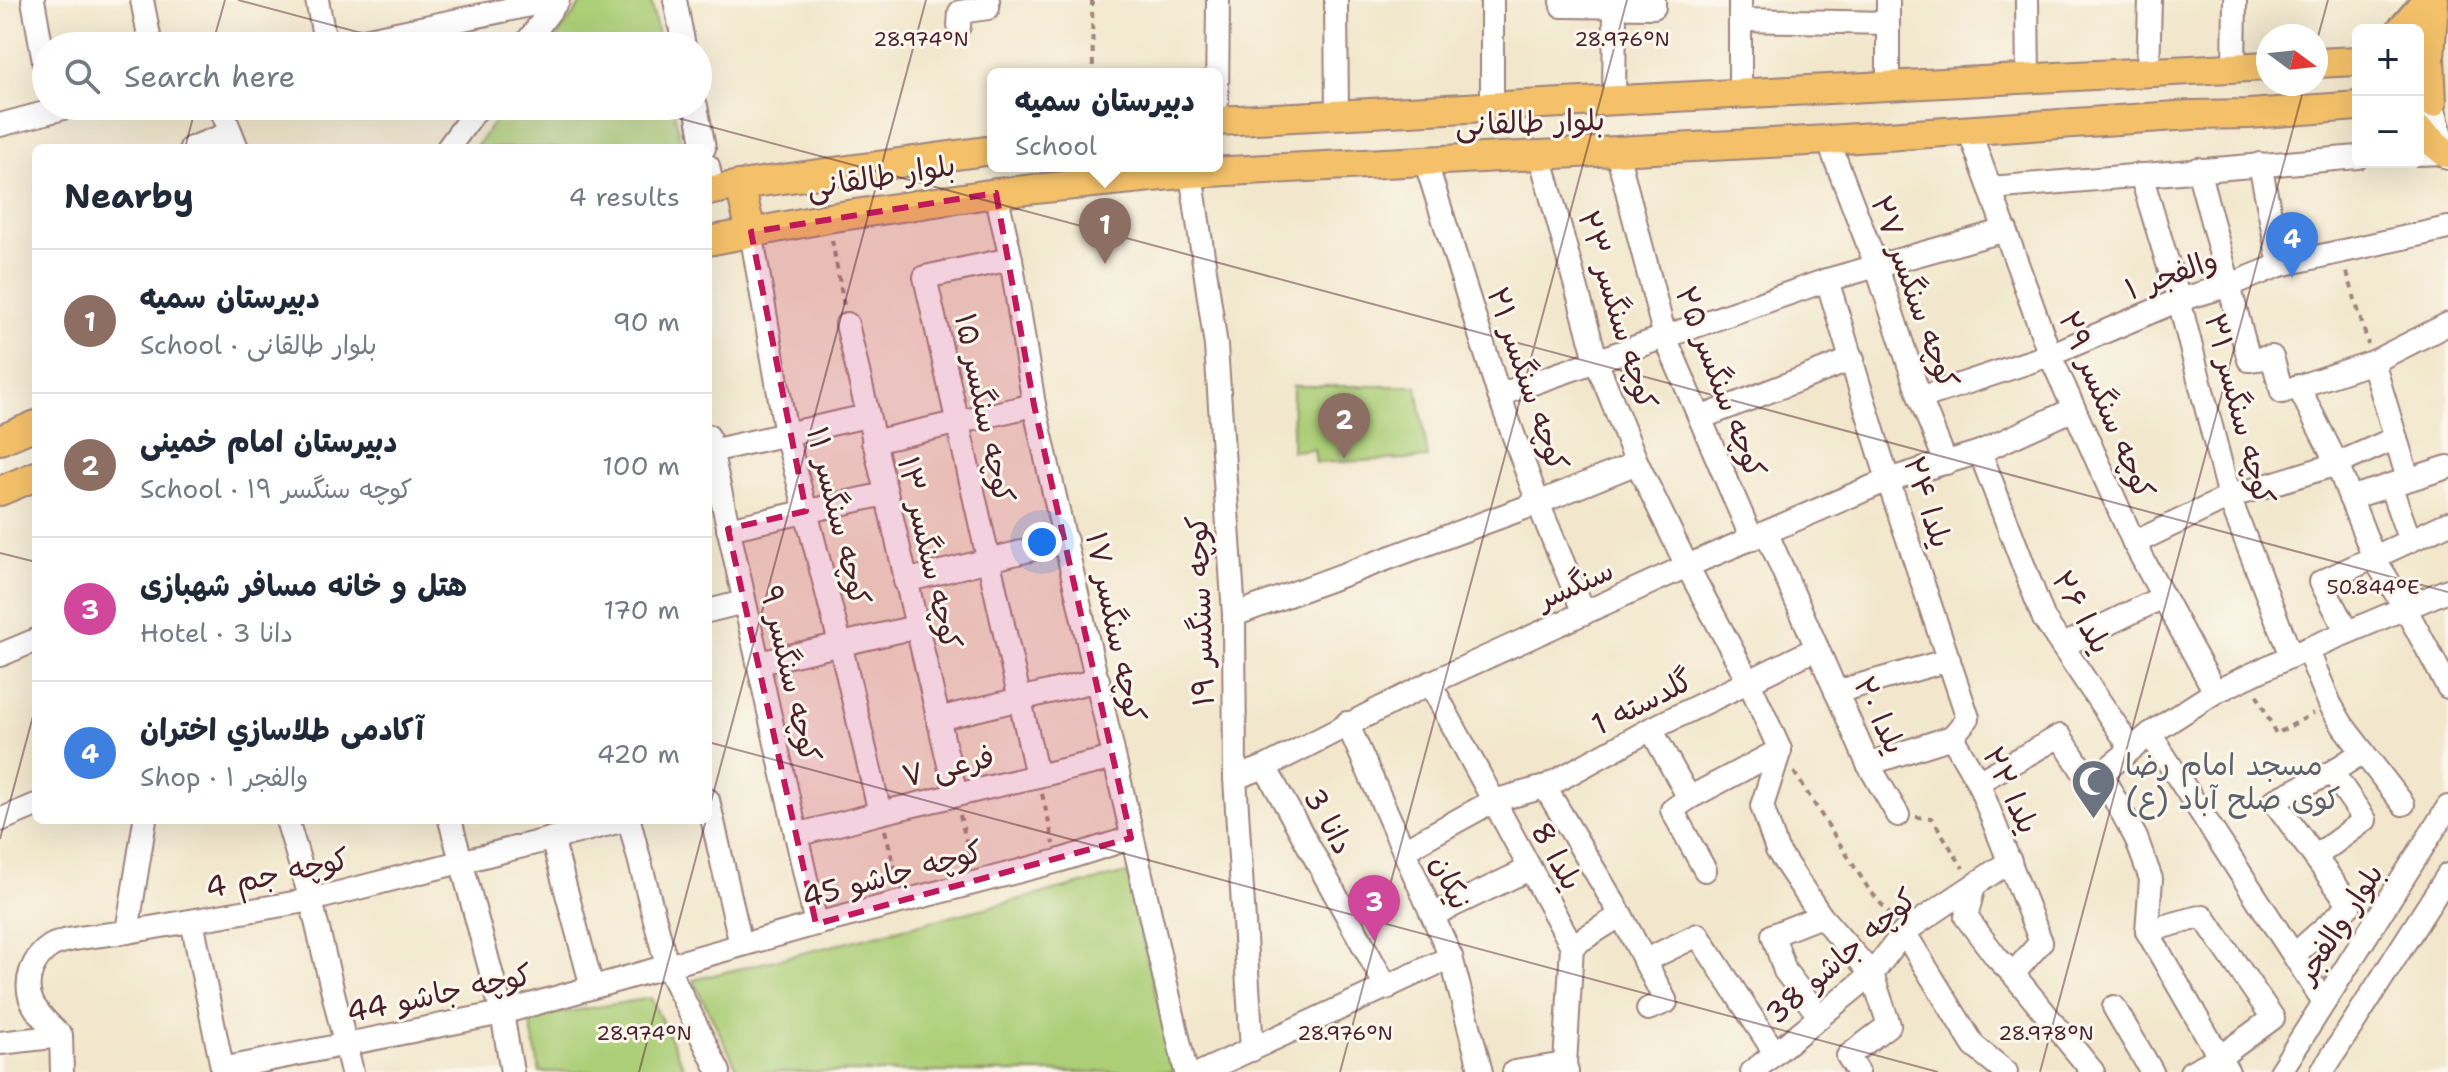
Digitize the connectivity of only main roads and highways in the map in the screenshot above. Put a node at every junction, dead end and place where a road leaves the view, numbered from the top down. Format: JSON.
{"nodes":[{"id":1,"x":2427,"y":0,"type":"edge"},
{"id":2,"x":2434,"y":0,"type":"edge"},
{"id":3,"x":2406,"y":24,"type":"edge"},
{"id":4,"x":2432,"y":57,"type":"edge"},
{"id":5,"x":2352,"y":61,"type":"edge"},
{"id":6,"x":2328,"y":62,"type":"edge"},
{"id":7,"x":2256,"y":67,"type":"edge"},
{"id":8,"x":2433,"y":102,"type":"edge"},
{"id":9,"x":2352,"y":108,"type":"edge"},
{"id":10,"x":1223,"y":121,"type":"edge"},
{"id":11,"x":2424,"y":135,"type":"edge"},
{"id":12,"x":987,"y":151,"type":"edge"},
{"id":13,"x":2447,"y":156,"type":"edge"},
{"id":14,"x":1223,"y":171,"type":"edge"},
{"id":15,"x":1209,"y":172,"type":"edge"},
{"id":16,"x":717,"y":183,"type":"edge"},
{"id":17,"x":751,"y":232,"type":"junction"},
{"id":18,"x":712,"y":240,"type":"edge"},
{"id":19,"x":32,"y":427,"type":"edge"},
{"id":20,"x":0,"y":440,"type":"edge"},
{"id":21,"x":32,"y":478,"type":"edge"},
{"id":22,"x":0,"y":491,"type":"edge"}],
"edges":[{"from":1,"to":3,"type":"main road"},
{"from":2,"to":4,"type":"main road"},
{"from":4,"to":8,"type":"main road"},
{"from":5,"to":6,"type":"main road"},
{"from":7,"to":10,"type":"main road","name":"بلوار طالقانی"},
{"from":9,"to":14,"type":"main road","name":"بلوار طالقانی"},
{"from":11,"to":13,"type":"main road"},
{"from":12,"to":16,"type":"main road","name":"بلوار طالقانی"},
{"from":15,"to":17,"type":"main road","name":"بلوار طالقانی"},
{"from":16,"to":17,"type":"main road"},
{"from":17,"to":18,"type":"main road","name":"بلوار طالقانی"},
{"from":19,"to":20,"type":"main road"},
{"from":21,"to":22,"type":"main road"}]}
